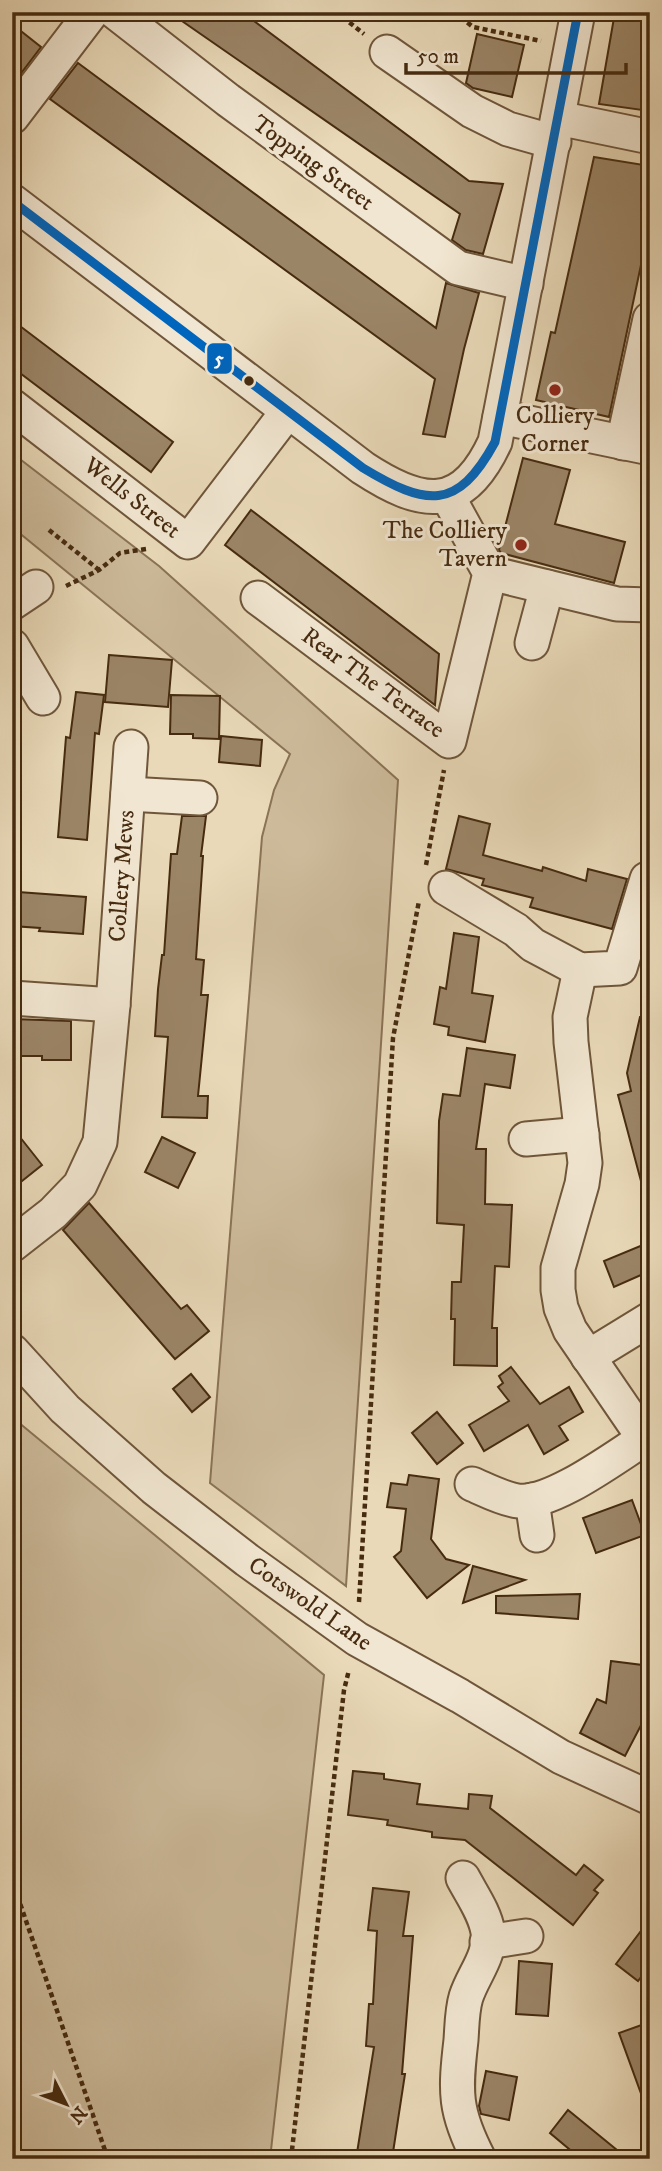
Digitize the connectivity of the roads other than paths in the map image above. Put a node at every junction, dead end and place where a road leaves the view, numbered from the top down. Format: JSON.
{"nodes":[{"id":1,"x":92,"y":12,"type":"edge"},
{"id":2,"x":115,"y":12,"type":"edge"},
{"id":3,"x":578,"y":12,"type":"edge"},
{"id":4,"x":387,"y":52,"type":"dead end"},
{"id":5,"x":12,"y":117,"type":"edge"},
{"id":6,"x":556,"y":130,"type":"junction"},
{"id":7,"x":650,"y":137,"type":"edge"},
{"id":8,"x":12,"y":201,"type":"edge"},
{"id":9,"x":526,"y":284,"type":"junction"},
{"id":10,"x":650,"y":319,"type":"edge"},
{"id":11,"x":12,"y":407,"type":"edge"},
{"id":12,"x":288,"y":411,"type":"junction"},
{"id":13,"x":500,"y":417,"type":"junction"},
{"id":14,"x":637,"y":446,"type":"edge"},
{"id":15,"x":435,"y":496,"type":"junction"},
{"id":16,"x":490,"y":573,"type":"junction"},
{"id":17,"x":547,"y":587,"type":"junction"},
{"id":18,"x":258,"y":598,"type":"dead end"},
{"id":19,"x":650,"y":605,"type":"edge"},
{"id":20,"x":532,"y":643,"type":"dead end"},
{"id":21,"x":12,"y":646,"type":"edge"},
{"id":22,"x":43,"y":698,"type":"dead end"},
{"id":23,"x":131,"y":747,"type":"dead end"},
{"id":24,"x":128,"y":794,"type":"junction"},
{"id":25,"x":200,"y":798,"type":"dead end"},
{"id":26,"x":647,"y":879,"type":"dead end"},
{"id":27,"x":430,"y":885,"type":"road end"},
{"id":28,"x":580,"y":970,"type":"junction"},
{"id":29,"x":12,"y":998,"type":"edge"},
{"id":30,"x":113,"y":1005,"type":"junction"},
{"id":31,"x":582,"y":1134,"type":"junction"},
{"id":32,"x":526,"y":1139,"type":"dead end"},
{"id":33,"x":12,"y":1245,"type":"edge"},
{"id":34,"x":650,"y":1319,"type":"edge"},
{"id":35,"x":12,"y":1351,"type":"edge"},
{"id":36,"x":588,"y":1357,"type":"junction"},
{"id":37,"x":647,"y":1443,"type":"edge"},
{"id":38,"x":472,"y":1484,"type":"dead end"},
{"id":39,"x":532,"y":1500,"type":"junction"},
{"id":40,"x":537,"y":1535,"type":"dead end"},
{"id":41,"x":650,"y":1798,"type":"edge"},
{"id":42,"x":463,"y":1878,"type":"dead end"},
{"id":43,"x":526,"y":1936,"type":"dead end"},
{"id":44,"x":488,"y":1942,"type":"junction"},
{"id":45,"x":480,"y":2159,"type":"edge"}],
"edges":[{"from":1,"to":5,"type":"street"},
{"from":2,"to":9,"type":"street","name":"Topping Street"},
{"from":3,"to":6,"type":"street"},
{"from":4,"to":6,"type":"street"},
{"from":6,"to":7,"type":"street"},
{"from":6,"to":9,"type":"street"},
{"from":8,"to":12,"type":"street"},
{"from":9,"to":13,"type":"street"},
{"from":10,"to":14,"type":"street"},
{"from":11,"to":12,"type":"street","name":"Wells Street"},
{"from":12,"to":15,"type":"street"},
{"from":13,"to":14,"type":"street"},
{"from":13,"to":15,"type":"street"},
{"from":15,"to":16,"type":"street"},
{"from":16,"to":17,"type":"street"},
{"from":16,"to":18,"type":"street","name":"Rear The Terrace"},
{"from":17,"to":19,"type":"street"},
{"from":17,"to":20,"type":"street"},
{"from":21,"to":22,"type":"street"},
{"from":23,"to":24,"type":"street","name":"Collery Mews"},
{"from":24,"to":25,"type":"street"},
{"from":24,"to":30,"type":"street","name":"Collery Mews"},
{"from":26,"to":28,"type":"street"},
{"from":27,"to":28,"type":"street"},
{"from":28,"to":31,"type":"street"},
{"from":29,"to":30,"type":"street"},
{"from":30,"to":33,"type":"street","name":"Collery Mews"},
{"from":31,"to":32,"type":"street"},
{"from":31,"to":36,"type":"street"},
{"from":34,"to":36,"type":"street"},
{"from":35,"to":41,"type":"street","name":"Cotswold Lane"},
{"from":36,"to":37,"type":"street"},
{"from":37,"to":39,"type":"street"},
{"from":38,"to":39,"type":"street"},
{"from":39,"to":40,"type":"street"},
{"from":42,"to":44,"type":"street"},
{"from":43,"to":44,"type":"street"},
{"from":44,"to":45,"type":"street"}]}
